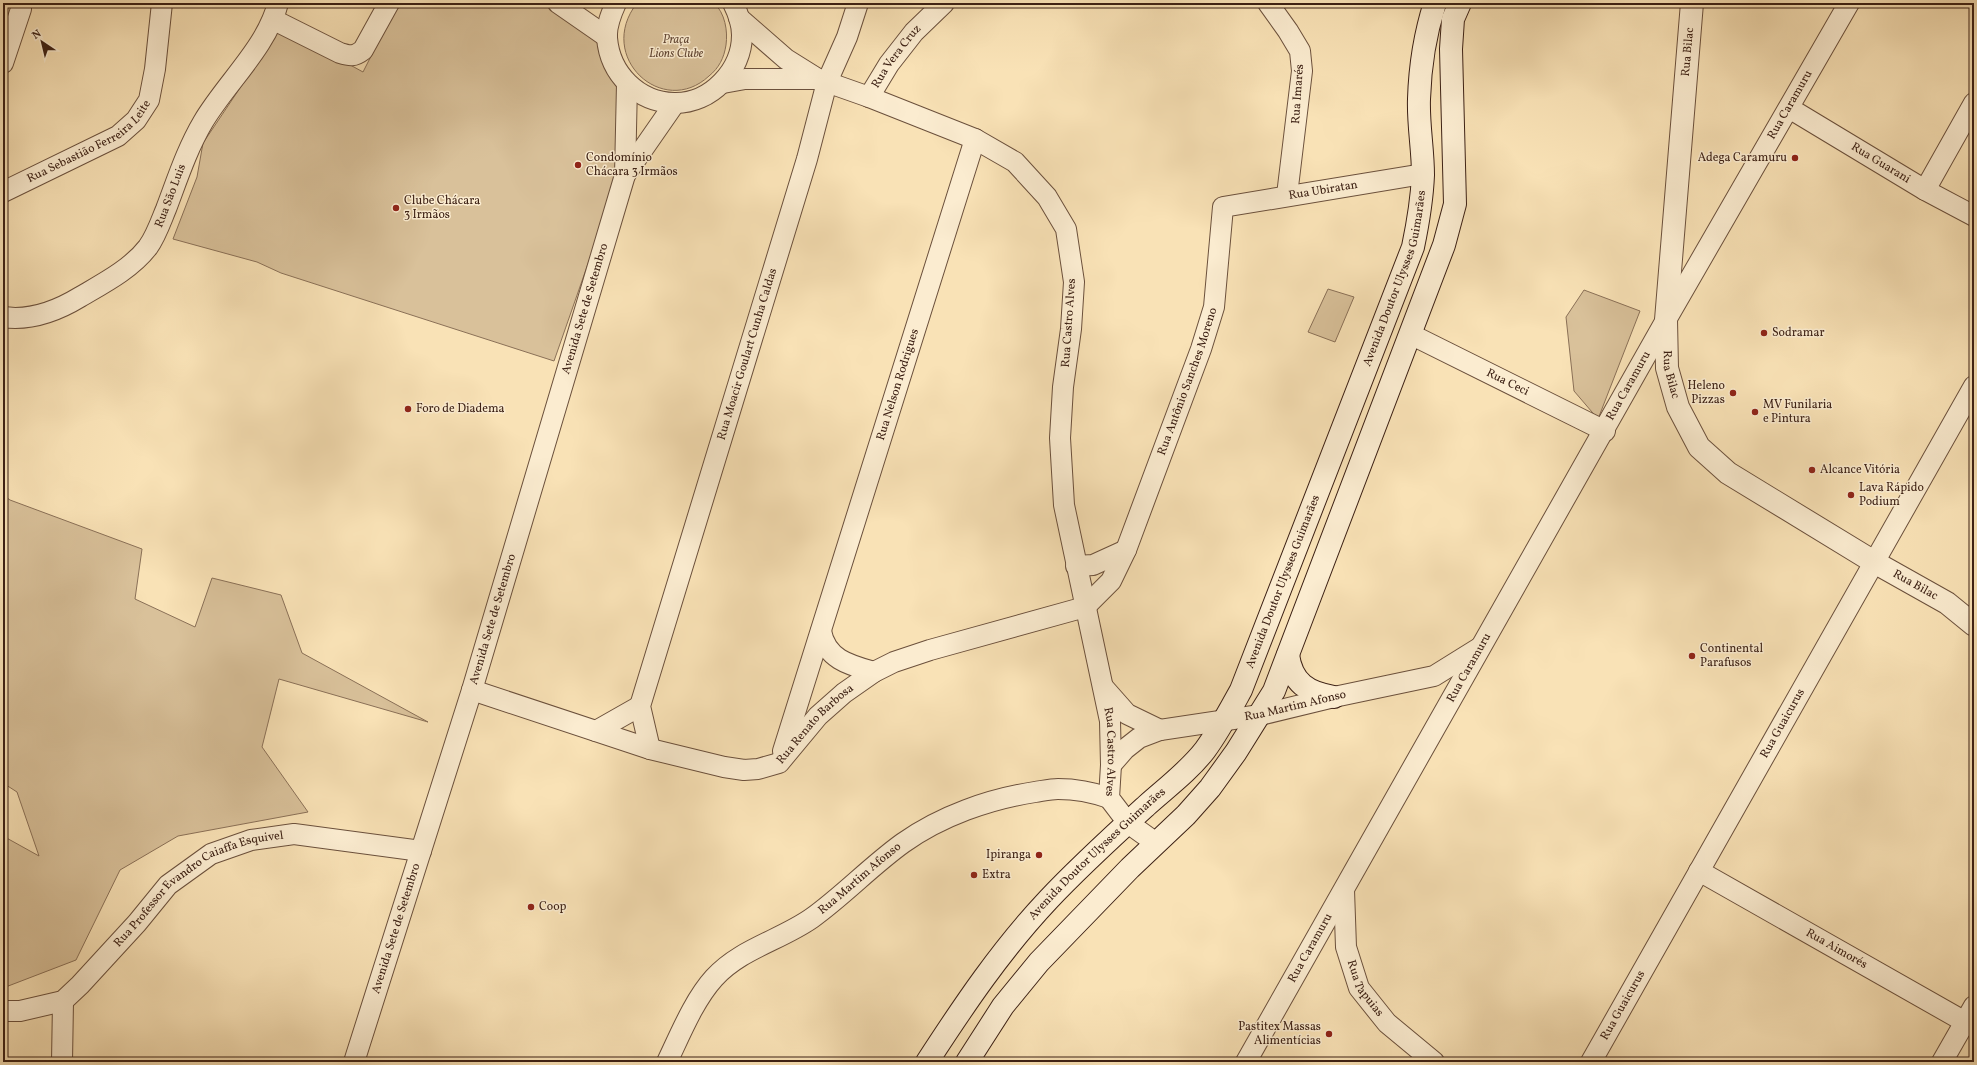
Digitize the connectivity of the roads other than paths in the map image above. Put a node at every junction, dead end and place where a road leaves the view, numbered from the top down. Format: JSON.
{"nodes":[{"id":1,"x":21,"y":3,"type":"edge"},
{"id":2,"x":162,"y":3,"type":"edge"},
{"id":3,"x":389,"y":3,"type":"edge"},
{"id":4,"x":558,"y":3,"type":"edge"},
{"id":5,"x":616,"y":3,"type":"edge"},
{"id":6,"x":858,"y":3,"type":"edge"},
{"id":7,"x":944,"y":3,"type":"edge"},
{"id":8,"x":1268,"y":3,"type":"edge"},
{"id":9,"x":1435,"y":3,"type":"edge"},
{"id":10,"x":1460,"y":3,"type":"edge"},
{"id":11,"x":1692,"y":3,"type":"edge"},
{"id":12,"x":1849,"y":3,"type":"edge"},
{"id":13,"x":736,"y":10,"type":"edge"},
{"id":14,"x":276,"y":11,"type":"edge"},
{"id":15,"x":607,"y":37,"type":"junction"},
{"id":16,"x":3,"y":63,"type":"edge"},
{"id":17,"x":822,"y":81,"type":"junction"},
{"id":18,"x":723,"y":83,"type":"junction"},
{"id":19,"x":627,"y":84,"type":"junction"},
{"id":20,"x":869,"y":97,"type":"junction"},
{"id":21,"x":675,"y":103,"type":"junction"},
{"id":22,"x":1974,"y":103,"type":"edge"},
{"id":23,"x":1789,"y":108,"type":"junction"},
{"id":24,"x":975,"y":139,"type":"junction"},
{"id":25,"x":1423,"y":174,"type":"junction"},
{"id":26,"x":625,"y":175,"type":"junction"},
{"id":27,"x":1925,"y":190,"type":"junction"},
{"id":28,"x":3,"y":192,"type":"edge"},
{"id":29,"x":1287,"y":195,"type":"junction"},
{"id":30,"x":1223,"y":207,"type":"joint"},
{"id":31,"x":1974,"y":216,"type":"edge"},
{"id":32,"x":3,"y":317,"type":"edge"},
{"id":33,"x":1666,"y":320,"type":"junction"},
{"id":34,"x":1410,"y":334,"type":"junction"},
{"id":35,"x":1974,"y":386,"type":"edge"},
{"id":36,"x":1605,"y":431,"type":"junction"},
{"id":37,"x":1126,"y":550,"type":"junction"},
{"id":38,"x":1874,"y":562,"type":"junction"},
{"id":39,"x":1076,"y":566,"type":"junction"},
{"id":40,"x":1947,"y":603,"type":"junction"},
{"id":41,"x":1085,"y":607,"type":"junction"},
{"id":42,"x":1974,"y":607,"type":"edge"},
{"id":43,"x":1974,"y":625,"type":"edge"},
{"id":44,"x":821,"y":631,"type":"junction"},
{"id":45,"x":1483,"y":646,"type":"junction"},
{"id":46,"x":1288,"y":655,"type":"junction"},
{"id":47,"x":874,"y":672,"type":"junction"},
{"id":48,"x":1434,"y":676,"type":"junction"},
{"id":49,"x":1104,"y":688,"type":"junction"},
{"id":50,"x":472,"y":690,"type":"junction"},
{"id":51,"x":1334,"y":697,"type":"junction"},
{"id":52,"x":640,"y":706,"type":"junction"},
{"id":53,"x":1446,"y":708,"type":"junction"},
{"id":54,"x":1260,"y":716,"type":"junction"},
{"id":55,"x":1224,"y":722,"type":"junction"},
{"id":56,"x":1160,"y":730,"type":"junction"},
{"id":57,"x":596,"y":731,"type":"junction"},
{"id":58,"x":650,"y":749,"type":"junction"},
{"id":59,"x":779,"y":763,"type":"junction"},
{"id":60,"x":1111,"y":765,"type":"junction"},
{"id":61,"x":1109,"y":798,"type":"junction"},
{"id":62,"x":1128,"y":823,"type":"junction"},
{"id":63,"x":1156,"y":843,"type":"junction"},
{"id":64,"x":421,"y":851,"type":"junction"},
{"id":65,"x":1699,"y":871,"type":"junction"},
{"id":66,"x":1344,"y":890,"type":"junction"},
{"id":67,"x":63,"y":1001,"type":"junction"},
{"id":68,"x":3,"y":1011,"type":"edge"},
{"id":69,"x":1971,"y":1019,"type":"edge"},
{"id":70,"x":62,"y":1062,"type":"edge"},
{"id":71,"x":354,"y":1062,"type":"edge"},
{"id":72,"x":667,"y":1062,"type":"edge"},
{"id":73,"x":927,"y":1062,"type":"edge"},
{"id":74,"x":967,"y":1062,"type":"edge"},
{"id":75,"x":1246,"y":1062,"type":"edge"},
{"id":76,"x":1434,"y":1062,"type":"edge"},
{"id":77,"x":1591,"y":1062,"type":"edge"},
{"id":78,"x":1942,"y":1062,"type":"edge"}],
"edges":[{"from":1,"to":16,"type":"street"},
{"from":2,"to":28,"type":"street","name":"Rua Sebastião Ferreira Leite"},
{"from":3,"to":14,"type":"street"},
{"from":4,"to":15,"type":"street"},
{"from":5,"to":15,"type":"street"},
{"from":6,"to":17,"type":"street","name":"Rua Moacir Goulart Cunha Caldas"},
{"from":7,"to":20,"type":"street","name":"Rua Vera Cruz"},
{"from":8,"to":29,"type":"street","name":"Rua Imarés"},
{"from":9,"to":25,"type":"main road","name":"Avenida Doutor Ulysses Guimarães"},
{"from":10,"to":34,"type":"main road"},
{"from":11,"to":33,"type":"main road","name":"Rua Bilac"},
{"from":12,"to":23,"type":"street","name":"Rua Caramuru"},
{"from":13,"to":17,"type":"street","name":"Rua Castro Alves"},
{"from":13,"to":18,"type":"street"},
{"from":14,"to":32,"type":"street","name":"Rua São Luis"},
{"from":15,"to":19,"type":"street"},
{"from":17,"to":18,"type":"street","name":"Rua Castro Alves"},
{"from":17,"to":20,"type":"street","name":"Rua Castro Alves"},
{"from":17,"to":52,"type":"street","name":"Rua Moacir Goulart Cunha Caldas"},
{"from":18,"to":21,"type":"street"},
{"from":19,"to":21,"type":"street"},
{"from":19,"to":26,"type":"street","name":"Avenida Sete de Setembro"},
{"from":20,"to":24,"type":"street","name":"Rua Castro Alves"},
{"from":21,"to":26,"type":"street","name":"Avenida Sete de Setembro"},
{"from":22,"to":27,"type":"street"},
{"from":23,"to":27,"type":"street","name":"Rua Guarani"},
{"from":23,"to":33,"type":"street","name":"Rua Caramuru"},
{"from":24,"to":39,"type":"street","name":"Rua Castro Alves"},
{"from":24,"to":44,"type":"street","name":"Rua Nelson Rodrigues"},
{"from":25,"to":29,"type":"street","name":"Rua Ubiratan"},
{"from":25,"to":55,"type":"main road","name":"Avenida Doutor Ulysses Guimarães"},
{"from":26,"to":50,"type":"street","name":"Avenida Sete de Setembro"},
{"from":27,"to":31,"type":"street","name":"Rua Guarani"},
{"from":29,"to":30,"type":"street","name":"Rua Ubiratan"},
{"from":30,"to":37,"type":"street","name":"Rua Antônio Sanches Moreno"},
{"from":33,"to":36,"type":"street","name":"Rua Caramuru"},
{"from":33,"to":38,"type":"main road","name":"Rua Bilac"},
{"from":34,"to":36,"type":"street","name":"Rua Ceci"},
{"from":34,"to":46,"type":"main road"},
{"from":35,"to":38,"type":"street","name":"Rua Guaicurus"},
{"from":36,"to":45,"type":"street","name":"Rua Caramuru"},
{"from":37,"to":39,"type":"street"},
{"from":37,"to":41,"type":"street","name":"Rua Antônio Sanches Moreno"},
{"from":38,"to":40,"type":"main road","name":"Rua Bilac"},
{"from":38,"to":65,"type":"street","name":"Rua Guaicurus"},
{"from":39,"to":41,"type":"street","name":"Rua Castro Alves"},
{"from":40,"to":42,"type":"main road","name":"Rua Bilac"},
{"from":40,"to":43,"type":"main road","name":"Rua Bilac"},
{"from":41,"to":47,"type":"street","name":"Rua Renato Barbosa"},
{"from":41,"to":49,"type":"street","name":"Rua Castro Alves"},
{"from":44,"to":47,"type":"street"},
{"from":44,"to":59,"type":"street","name":"Rua Nelson Rodrigues"},
{"from":45,"to":48,"type":"street","name":"Rua Martim Afonso"},
{"from":45,"to":53,"type":"street","name":"Rua Caramuru"},
{"from":46,"to":51,"type":"main road"},
{"from":46,"to":54,"type":"main road"},
{"from":47,"to":59,"type":"street","name":"Rua Renato Barbosa"},
{"from":48,"to":51,"type":"street","name":"Rua Martim Afonso"},
{"from":48,"to":53,"type":"street","name":"Rua Caramuru"},
{"from":49,"to":56,"type":"street","name":"Rua Castro Alves"},
{"from":49,"to":60,"type":"street","name":"Rua Castro Alves"},
{"from":50,"to":57,"type":"street","name":"Rua Renato Barbosa"},
{"from":50,"to":64,"type":"street","name":"Avenida Sete de Setembro"},
{"from":51,"to":54,"type":"street","name":"Rua Martim Afonso"},
{"from":52,"to":57,"type":"street"},
{"from":52,"to":58,"type":"street"},
{"from":53,"to":66,"type":"street","name":"Rua Caramuru"},
{"from":54,"to":55,"type":"street","name":"Rua Martim Afonso"},
{"from":54,"to":63,"type":"main road"},
{"from":55,"to":56,"type":"street","name":"Rua Martim Afonso"},
{"from":55,"to":62,"type":"main road","name":"Avenida Doutor Ulysses Guimarães"},
{"from":56,"to":60,"type":"street","name":"Rua Martim Afonso"},
{"from":57,"to":58,"type":"street","name":"Rua Renato Barbosa"},
{"from":58,"to":59,"type":"street","name":"Rua Renato Barbosa"},
{"from":60,"to":61,"type":"street","name":"Rua Castro Alves"},
{"from":61,"to":62,"type":"street","name":"Rua Castro Alves"},
{"from":61,"to":72,"type":"street","name":"Rua Martim Afonso"},
{"from":62,"to":63,"type":"street","name":"Rua Castro Alves"},
{"from":62,"to":73,"type":"main road","name":"Avenida Doutor Ulysses Guimarães"},
{"from":63,"to":74,"type":"main road"},
{"from":64,"to":67,"type":"street","name":"Rua Professor Evandro Caiaffa Esquivel"},
{"from":64,"to":71,"type":"street","name":"Avenida Sete de Setembro"},
{"from":65,"to":69,"type":"street","name":"Rua Aimorés"},
{"from":65,"to":77,"type":"street","name":"Rua Guaicurus"},
{"from":66,"to":75,"type":"street","name":"Rua Caramuru"},
{"from":66,"to":76,"type":"street","name":"Rua Tapuias"},
{"from":67,"to":68,"type":"street"},
{"from":67,"to":70,"type":"street"},
{"from":69,"to":78,"type":"street"}]}
